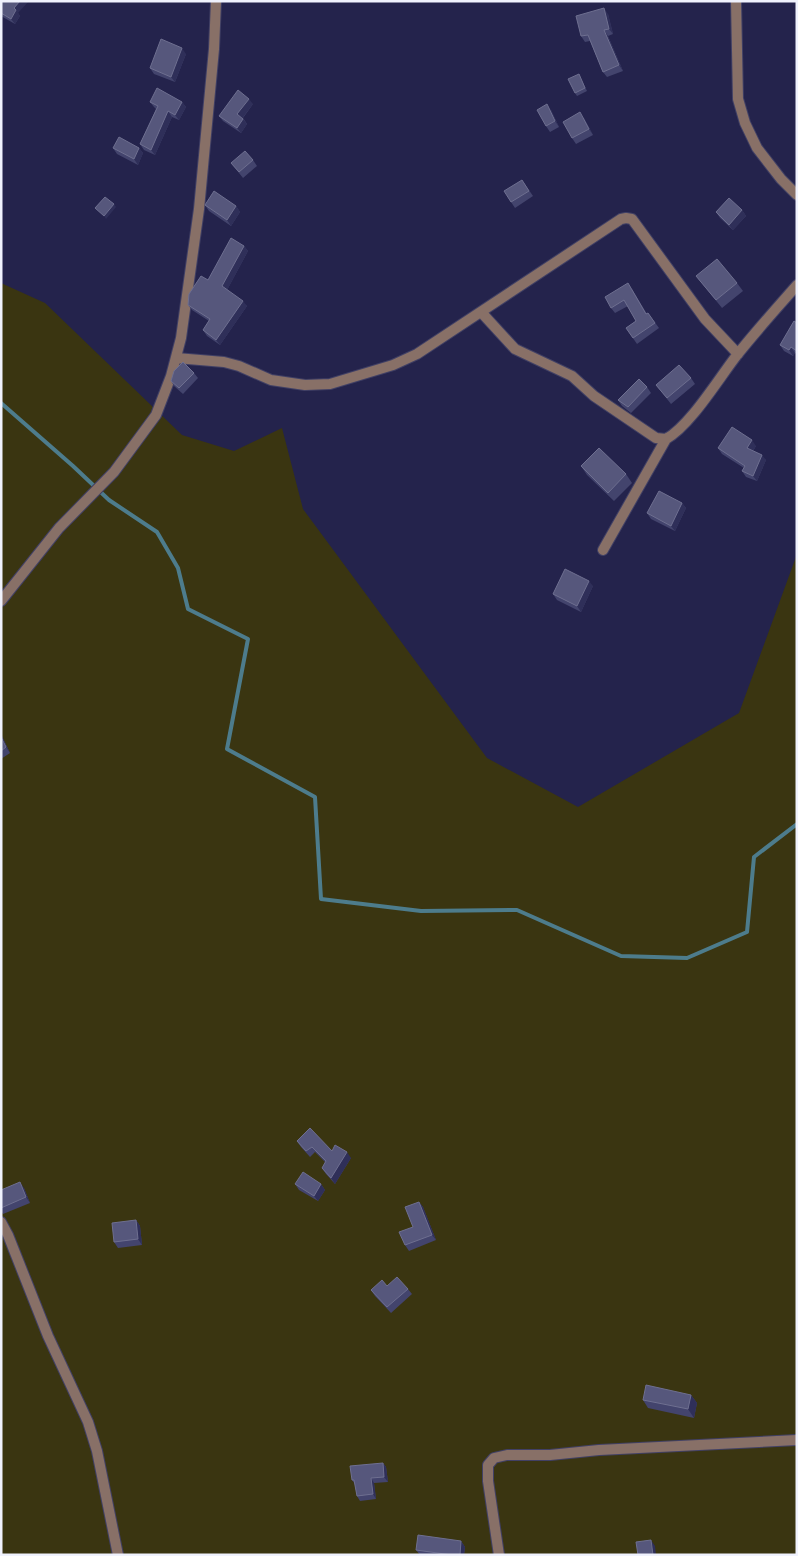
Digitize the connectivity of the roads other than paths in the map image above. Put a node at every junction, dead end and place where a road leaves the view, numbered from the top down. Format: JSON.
{"nodes":[{"id":1,"x":216,"y":1,"type":"edge"},
{"id":2,"x":736,"y":1,"type":"edge"},
{"id":3,"x":797,"y":195,"type":"edge"},
{"id":4,"x":797,"y":285,"type":"edge"},
{"id":5,"x":481,"y":312,"type":"junction"},
{"id":6,"x":738,"y":354,"type":"junction"},
{"id":7,"x":176,"y":358,"type":"junction"},
{"id":8,"x":666,"y":439,"type":"junction"},
{"id":9,"x":603,"y":550,"type":"dead end"},
{"id":10,"x":1,"y":601,"type":"edge"},
{"id":11,"x":1,"y":1222,"type":"edge"},
{"id":12,"x":797,"y":1440,"type":"edge"},
{"id":13,"x":118,"y":1555,"type":"edge"},
{"id":14,"x":499,"y":1555,"type":"edge"}],
"edges":[{"from":1,"to":7,"type":"street"},
{"from":2,"to":3,"type":"street"},
{"from":4,"to":6,"type":"street"},
{"from":5,"to":6,"type":"street"},
{"from":5,"to":7,"type":"street"},
{"from":5,"to":8,"type":"street"},
{"from":6,"to":8,"type":"street"},
{"from":7,"to":10,"type":"street"},
{"from":8,"to":9,"type":"street"},
{"from":11,"to":13,"type":"street"},
{"from":12,"to":14,"type":"street"}]}
